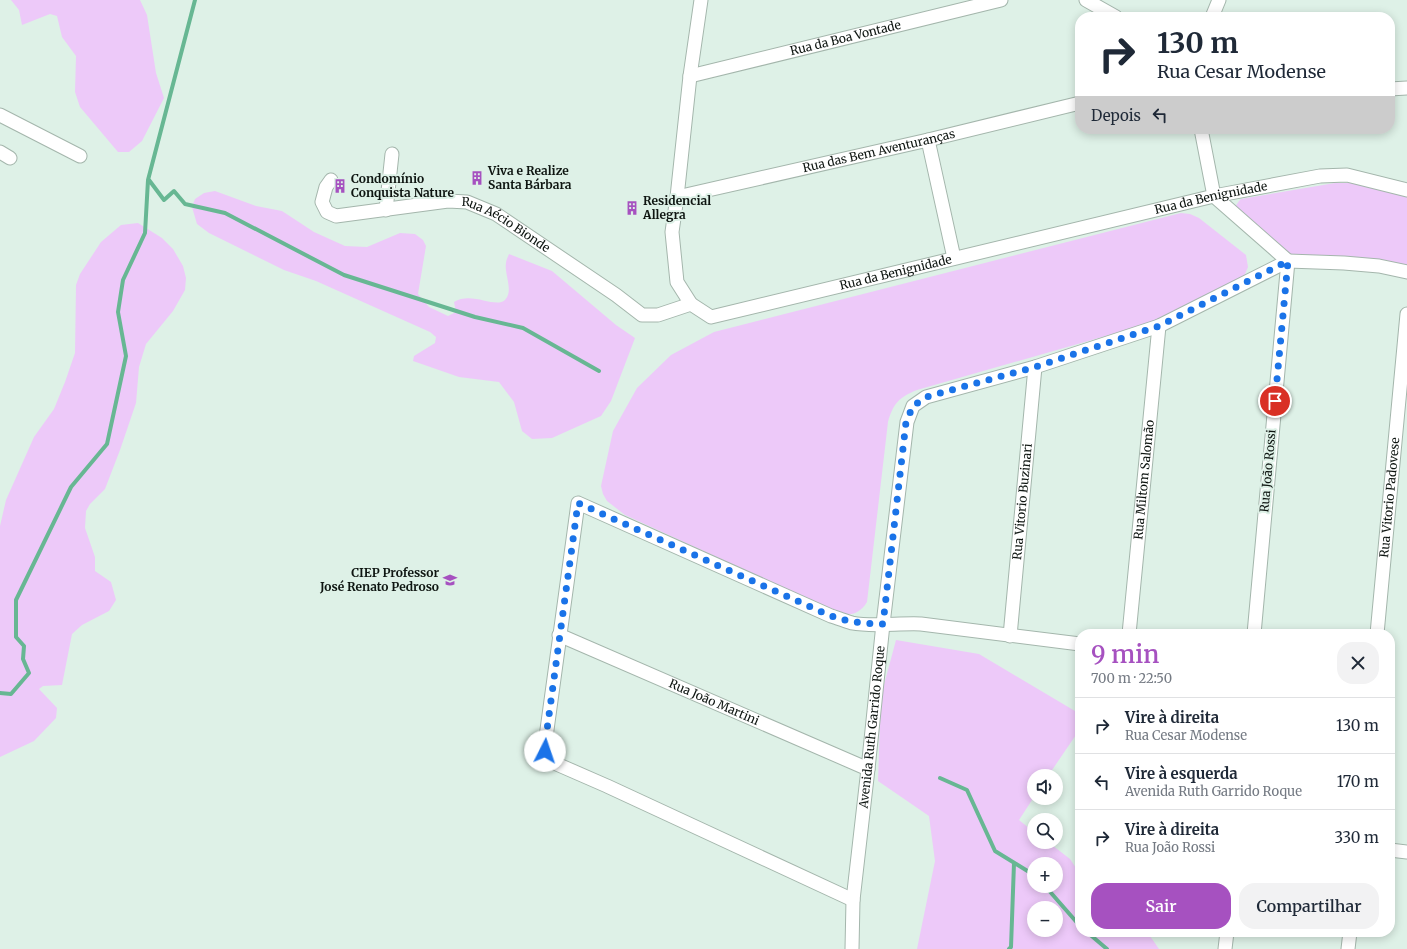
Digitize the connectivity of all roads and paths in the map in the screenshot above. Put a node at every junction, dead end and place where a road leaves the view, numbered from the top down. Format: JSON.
{"nodes":[{"id":1,"x":701,"y":0,"type":"edge"},
{"id":2,"x":1001,"y":0,"type":"edge"},
{"id":3,"x":1086,"y":0,"type":"edge"},
{"id":4,"x":1219,"y":0,"type":"edge"},
{"id":5,"x":1107,"y":12,"type":"edge"},
{"id":6,"x":1214,"y":12,"type":"edge"},
{"id":7,"x":690,"y":76,"type":"junction"},
{"id":8,"x":1407,"y":88,"type":"edge"},
{"id":9,"x":1395,"y":89,"type":"edge"},
{"id":10,"x":1075,"y":104,"type":"edge"},
{"id":11,"x":0,"y":115,"type":"edge"},
{"id":12,"x":1201,"y":134,"type":"edge"},
{"id":13,"x":928,"y":140,"type":"junction"},
{"id":14,"x":392,"y":154,"type":"dead end"},
{"id":15,"x":80,"y":156,"type":"dead end"},
{"id":16,"x":328,"y":184,"type":"dead end"},
{"id":17,"x":1407,"y":190,"type":"edge"},
{"id":18,"x":1214,"y":196,"type":"junction"},
{"id":19,"x":677,"y":198,"type":"junction"},
{"id":20,"x":386,"y":210,"type":"junction"},
{"id":21,"x":954,"y":258,"type":"junction"},
{"id":22,"x":1288,"y":261,"type":"junction"},
{"id":23,"x":1407,"y":272,"type":"edge"},
{"id":24,"x":691,"y":304,"type":"junction"},
{"id":25,"x":1407,"y":314,"type":"edge"},
{"id":26,"x":1159,"y":326,"type":"junction"},
{"id":27,"x":1035,"y":367,"type":"junction"},
{"id":28,"x":883,"y":624,"type":"junction"},
{"id":29,"x":1129,"y":629,"type":"edge"},
{"id":30,"x":1254,"y":629,"type":"edge"},
{"id":31,"x":1377,"y":629,"type":"edge"},
{"id":32,"x":559,"y":635,"type":"junction"},
{"id":33,"x":1010,"y":636,"type":"junction"},
{"id":34,"x":1075,"y":643,"type":"edge"},
{"id":35,"x":868,"y":769,"type":"junction"},
{"id":36,"x":1395,"y":851,"type":"edge"},
{"id":37,"x":1407,"y":852,"type":"edge"},
{"id":38,"x":853,"y":900,"type":"junction"},
{"id":39,"x":1226,"y":937,"type":"edge"},
{"id":40,"x":1349,"y":937,"type":"edge"},
{"id":41,"x":852,"y":949,"type":"edge"},
{"id":42,"x":1225,"y":949,"type":"edge"},
{"id":43,"x":1348,"y":949,"type":"edge"}],
"edges":[{"from":1,"to":7,"type":"street","name":"Rua da Benignidade"},
{"from":2,"to":7,"type":"street","name":"Rua da Boa Vontade"},
{"from":3,"to":5,"type":"street"},
{"from":4,"to":6,"type":"street"},
{"from":7,"to":19,"type":"street","name":"Rua da Benignidade"},
{"from":8,"to":9,"type":"street"},
{"from":10,"to":13,"type":"street","name":"Rua das Bem Aventuranças"},
{"from":11,"to":15,"type":"street"},
{"from":12,"to":18,"type":"street"},
{"from":13,"to":19,"type":"street","name":"Rua das Bem Aventuranças"},
{"from":13,"to":21,"type":"street"},
{"from":14,"to":20,"type":"street"},
{"from":16,"to":20,"type":"street","name":"Rua Aécio Bionde"},
{"from":17,"to":18,"type":"street","name":"Rua da Benignidade"},
{"from":18,"to":21,"type":"street","name":"Rua da Benignidade"},
{"from":18,"to":22,"type":"street"},
{"from":19,"to":24,"type":"street","name":"Rua da Benignidade"},
{"from":20,"to":24,"type":"street","name":"Rua Aécio Bionde"},
{"from":21,"to":24,"type":"street","name":"Rua da Benignidade"},
{"from":22,"to":23,"type":"street","name":"Avenida Ruth Garrido Roque"},
{"from":22,"to":26,"type":"street","name":"Avenida Ruth Garrido Roque"},
{"from":22,"to":30,"type":"street","name":"Rua João Rossi"},
{"from":25,"to":31,"type":"street","name":"Rua Vitorio Padovese"},
{"from":26,"to":27,"type":"street","name":"Avenida Ruth Garrido Roque"},
{"from":26,"to":29,"type":"street","name":"Rua Miltom Salomão"},
{"from":27,"to":28,"type":"street","name":"Avenida Ruth Garrido Roque"},
{"from":27,"to":33,"type":"street","name":"Rua Vitorio Buzinari"},
{"from":28,"to":32,"type":"street"},
{"from":28,"to":33,"type":"street"},
{"from":28,"to":35,"type":"street","name":"Avenida Ruth Garrido Roque"},
{"from":32,"to":35,"type":"street","name":"Rua João Martini"},
{"from":32,"to":38,"type":"street"},
{"from":33,"to":34,"type":"street"},
{"from":35,"to":38,"type":"street","name":"Avenida Ruth Garrido Roque"},
{"from":36,"to":37,"type":"street"},
{"from":38,"to":41,"type":"street","name":"Avenida Ruth Garrido Roque"},
{"from":39,"to":42,"type":"street"},
{"from":40,"to":43,"type":"street"}]}
